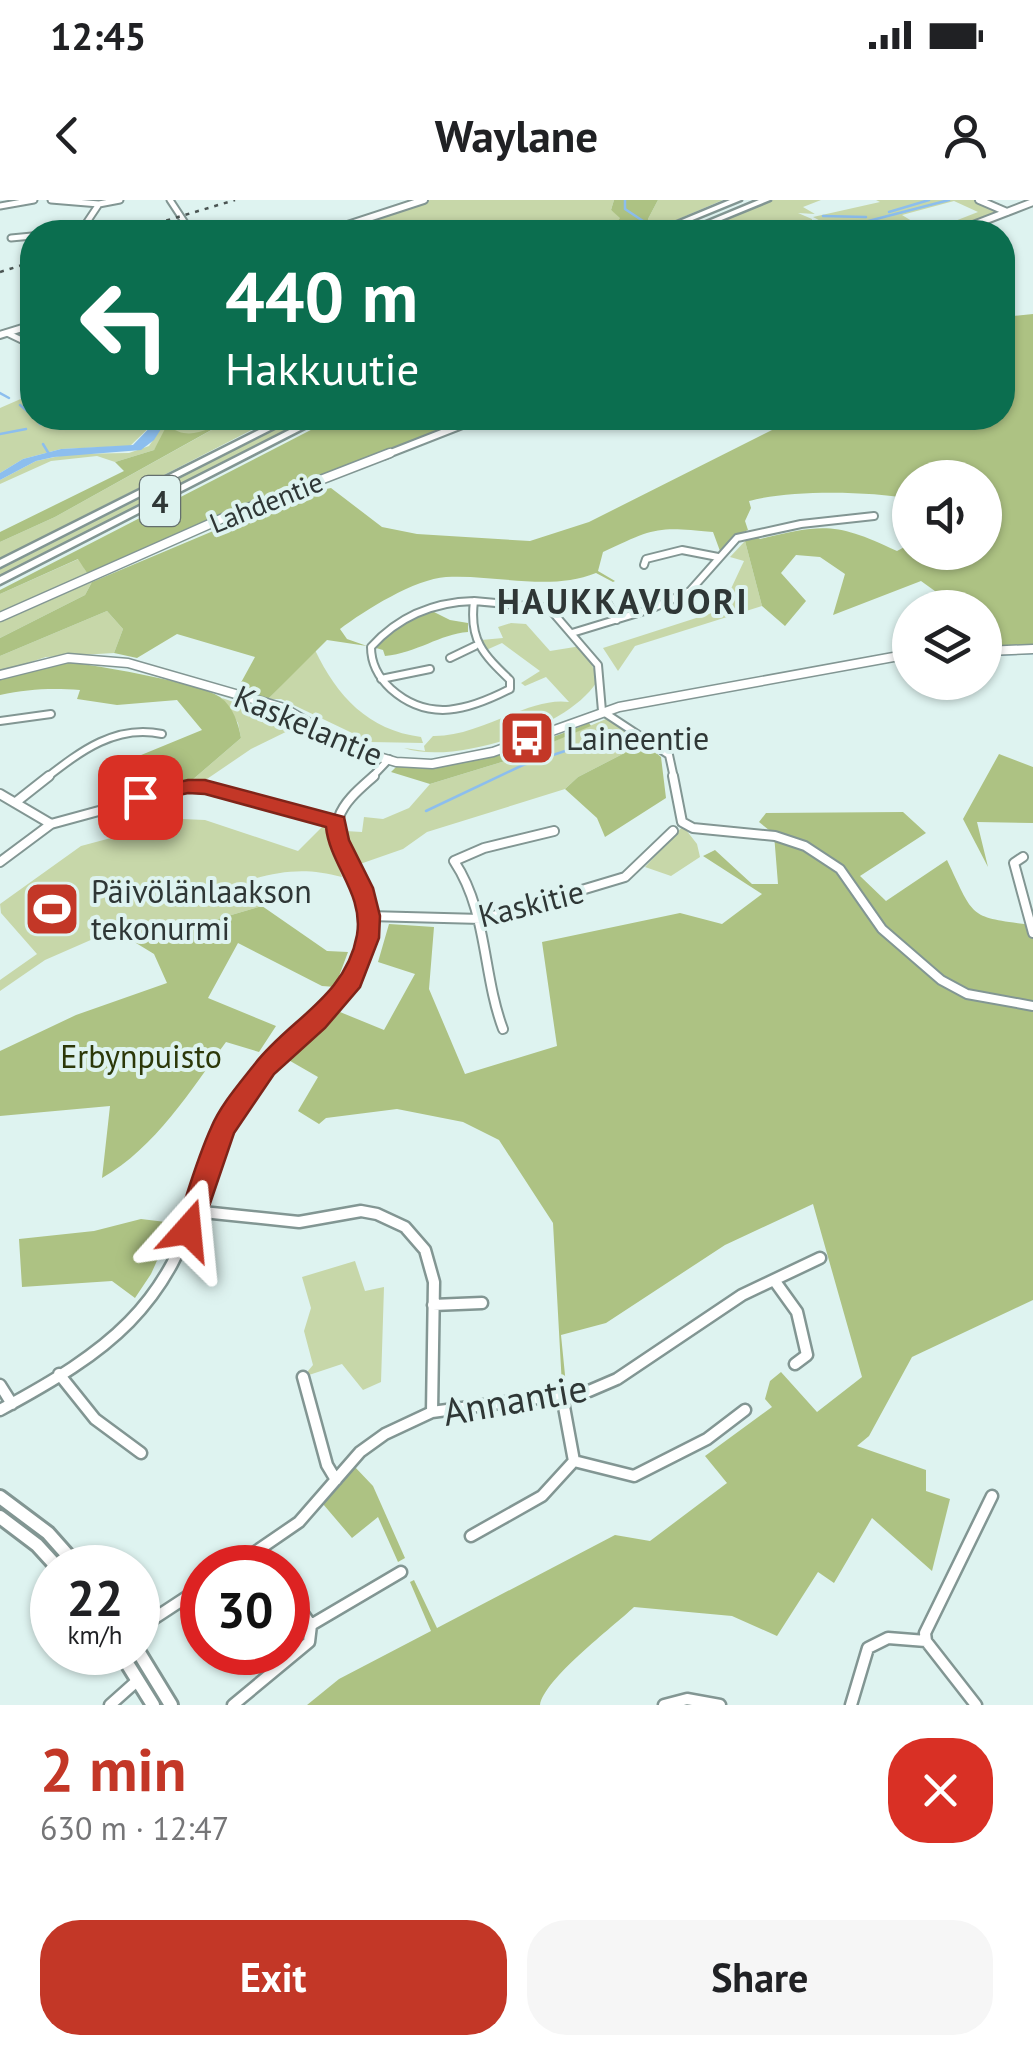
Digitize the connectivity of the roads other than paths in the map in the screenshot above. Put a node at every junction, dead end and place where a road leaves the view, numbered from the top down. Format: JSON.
{"nodes":[{"id":1,"x":34,"y":200,"type":"edge"},
{"id":2,"x":51,"y":200,"type":"edge"},
{"id":3,"x":120,"y":200,"type":"edge"},
{"id":4,"x":424,"y":200,"type":"edge"},
{"id":5,"x":737,"y":200,"type":"edge"},
{"id":6,"x":766,"y":200,"type":"edge"},
{"id":7,"x":978,"y":200,"type":"edge"},
{"id":8,"x":1033,"y":202,"type":"edge"},
{"id":9,"x":99,"y":204,"type":"junction"},
{"id":10,"x":0,"y":206,"type":"edge"},
{"id":11,"x":1008,"y":212,"type":"junction"},
{"id":12,"x":88,"y":220,"type":"edge"},
{"id":13,"x":363,"y":220,"type":"edge"},
{"id":14,"x":687,"y":220,"type":"edge"},
{"id":15,"x":716,"y":220,"type":"edge"},
{"id":16,"x":988,"y":220,"type":"edge"},
{"id":17,"x":20,"y":237,"type":"edge"},
{"id":18,"x":11,"y":238,"type":"dead end"},
{"id":19,"x":265,"y":430,"type":"edge"},
{"id":20,"x":296,"y":430,"type":"edge"},
{"id":21,"x":449,"y":430,"type":"edge"},
{"id":22,"x":874,"y":516,"type":"dead end"},
{"id":23,"x":718,"y":557,"type":"junction"},
{"id":24,"x":0,"y":564,"type":"edge"},
{"id":25,"x":644,"y":565,"type":"dead end"},
{"id":26,"x":0,"y":582,"type":"edge"},
{"id":27,"x":474,"y":600,"type":"junction"},
{"id":28,"x":608,"y":604,"type":"dead end"},
{"id":29,"x":0,"y":617,"type":"edge"},
{"id":30,"x":617,"y":620,"type":"junction"},
{"id":31,"x":572,"y":633,"type":"junction"},
{"id":32,"x":474,"y":646,"type":"junction"},
{"id":33,"x":1033,"y":650,"type":"edge"},
{"id":34,"x":1002,"y":651,"type":"edge"},
{"id":35,"x":892,"y":657,"type":"edge"},
{"id":36,"x":450,"y":658,"type":"dead end"},
{"id":37,"x":430,"y":669,"type":"dead end"},
{"id":38,"x":0,"y":676,"type":"edge"},
{"id":39,"x":381,"y":679,"type":"junction"},
{"id":40,"x":602,"y":711,"type":"junction"},
{"id":41,"x":51,"y":714,"type":"dead end"},
{"id":42,"x":0,"y":721,"type":"edge"},
{"id":43,"x":162,"y":734,"type":"dead end"},
{"id":44,"x":388,"y":759,"type":"junction"},
{"id":45,"x":0,"y":794,"type":"edge"},
{"id":46,"x":16,"y":802,"type":"junction"},
{"id":47,"x":336,"y":822,"type":"junction"},
{"id":48,"x":51,"y":824,"type":"junction"},
{"id":49,"x":554,"y":831,"type":"dead end"},
{"id":50,"x":672,"y":831,"type":"dead end"},
{"id":51,"x":1023,"y":856,"type":"dead end"},
{"id":52,"x":0,"y":862,"type":"edge"},
{"id":53,"x":369,"y":916,"type":"junction"},
{"id":54,"x":481,"y":919,"type":"junction"},
{"id":55,"x":1033,"y":933,"type":"edge"},
{"id":56,"x":1033,"y":1006,"type":"edge"},
{"id":57,"x":502,"y":1029,"type":"dead end"},
{"id":58,"x":193,"y":1211,"type":"junction"},
{"id":59,"x":820,"y":1258,"type":"dead end"},
{"id":60,"x":774,"y":1280,"type":"junction"},
{"id":61,"x":482,"y":1304,"type":"dead end"},
{"id":62,"x":433,"y":1305,"type":"junction"},
{"id":63,"x":794,"y":1364,"type":"dead end"},
{"id":64,"x":59,"y":1374,"type":"junction"},
{"id":65,"x":303,"y":1377,"type":"dead end"},
{"id":66,"x":0,"y":1385,"type":"edge"},
{"id":67,"x":562,"y":1396,"type":"junction"},
{"id":68,"x":12,"y":1404,"type":"junction"},
{"id":69,"x":0,"y":1410,"type":"edge"},
{"id":70,"x":745,"y":1410,"type":"dead end"},
{"id":71,"x":432,"y":1412,"type":"junction"},
{"id":72,"x":0,"y":1419,"type":"edge"},
{"id":73,"x":141,"y":1452,"type":"dead end"},
{"id":74,"x":574,"y":1460,"type":"junction"},
{"id":75,"x":336,"y":1480,"type":"junction"},
{"id":76,"x":992,"y":1496,"type":"dead end"},
{"id":77,"x":0,"y":1498,"type":"edge"},
{"id":78,"x":0,"y":1517,"type":"edge"},
{"id":79,"x":471,"y":1536,"type":"dead end"},
{"id":80,"x":37,"y":1545,"type":"edge"},
{"id":81,"x":59,"y":1545,"type":"edge"},
{"id":82,"x":266,"y":1545,"type":"edge"},
{"id":83,"x":400,"y":1572,"type":"dead end"},
{"id":84,"x":311,"y":1624,"type":"joint"},
{"id":85,"x":926,"y":1641,"type":"junction"},
{"id":86,"x":144,"y":1676,"type":"junction"},
{"id":87,"x":110,"y":1705,"type":"edge"},
{"id":88,"x":153,"y":1705,"type":"edge"},
{"id":89,"x":171,"y":1705,"type":"edge"},
{"id":90,"x":233,"y":1705,"type":"edge"},
{"id":91,"x":664,"y":1705,"type":"edge"},
{"id":92,"x":720,"y":1705,"type":"edge"},
{"id":93,"x":851,"y":1705,"type":"edge"},
{"id":94,"x":976,"y":1705,"type":"edge"}],
"edges":[{"from":1,"to":10,"type":"street"},
{"from":2,"to":9,"type":"street"},
{"from":3,"to":9,"type":"street"},
{"from":4,"to":13,"type":"street"},
{"from":5,"to":14,"type":"highway"},
{"from":6,"to":15,"type":"highway"},
{"from":7,"to":11,"type":"street"},
{"from":8,"to":11,"type":"street"},
{"from":9,"to":12,"type":"street"},
{"from":11,"to":16,"type":"street"},
{"from":17,"to":18,"type":"street"},
{"from":19,"to":24,"type":"highway","number":"4"},
{"from":20,"to":26,"type":"highway","number":"4"},
{"from":21,"to":29,"type":"street","name":"Lahdentie"},
{"from":22,"to":23,"type":"street"},
{"from":23,"to":25,"type":"street"},
{"from":23,"to":30,"type":"street"},
{"from":27,"to":31,"type":"street"},
{"from":27,"to":32,"type":"street"},
{"from":27,"to":39,"type":"street"},
{"from":28,"to":30,"type":"street"},
{"from":30,"to":31,"type":"street"},
{"from":31,"to":40,"type":"street"},
{"from":32,"to":36,"type":"street"},
{"from":32,"to":39,"type":"street"},
{"from":33,"to":34,"type":"street"},
{"from":35,"to":40,"type":"street","name":"Kaskelantie"},
{"from":37,"to":39,"type":"street"},
{"from":38,"to":44,"type":"street","name":"Kaskelantie"},
{"from":40,"to":44,"type":"street","name":"Kaskelantie"},
{"from":40,"to":56,"type":"street"},
{"from":41,"to":42,"type":"street"},
{"from":43,"to":46,"type":"street"},
{"from":44,"to":47,"type":"street"},
{"from":45,"to":46,"type":"street"},
{"from":46,"to":48,"type":"street"},
{"from":47,"to":48,"type":"street"},
{"from":47,"to":53,"type":"street"},
{"from":48,"to":52,"type":"street"},
{"from":49,"to":54,"type":"street"},
{"from":50,"to":54,"type":"street","name":"Kaskitie"},
{"from":51,"to":55,"type":"street"},
{"from":53,"to":54,"type":"street","name":"Kaskitie"},
{"from":53,"to":58,"type":"street"},
{"from":54,"to":57,"type":"street"},
{"from":58,"to":62,"type":"street"},
{"from":58,"to":64,"type":"street"},
{"from":59,"to":60,"type":"street","name":"Annantie"},
{"from":60,"to":63,"type":"street"},
{"from":60,"to":67,"type":"street","name":"Annantie"},
{"from":61,"to":62,"type":"street"},
{"from":62,"to":71,"type":"street"},
{"from":64,"to":68,"type":"street"},
{"from":64,"to":73,"type":"street"},
{"from":65,"to":75,"type":"street"},
{"from":66,"to":68,"type":"street"},
{"from":67,"to":71,"type":"street","name":"Annantie"},
{"from":67,"to":74,"type":"street"},
{"from":68,"to":69,"type":"street"},
{"from":68,"to":72,"type":"street"},
{"from":70,"to":74,"type":"street"},
{"from":71,"to":75,"type":"street","name":"Annantie"},
{"from":74,"to":79,"type":"street"},
{"from":75,"to":82,"type":"street","name":"Annantie"},
{"from":76,"to":85,"type":"street"},
{"from":77,"to":81,"type":"street"},
{"from":78,"to":80,"type":"street"},
{"from":83,"to":84,"type":"street"},
{"from":84,"to":90,"type":"street"},
{"from":85,"to":93,"type":"street"},
{"from":85,"to":94,"type":"street"},
{"from":86,"to":87,"type":"street"},
{"from":86,"to":88,"type":"street"},
{"from":86,"to":89,"type":"street"},
{"from":91,"to":92,"type":"street"}]}
